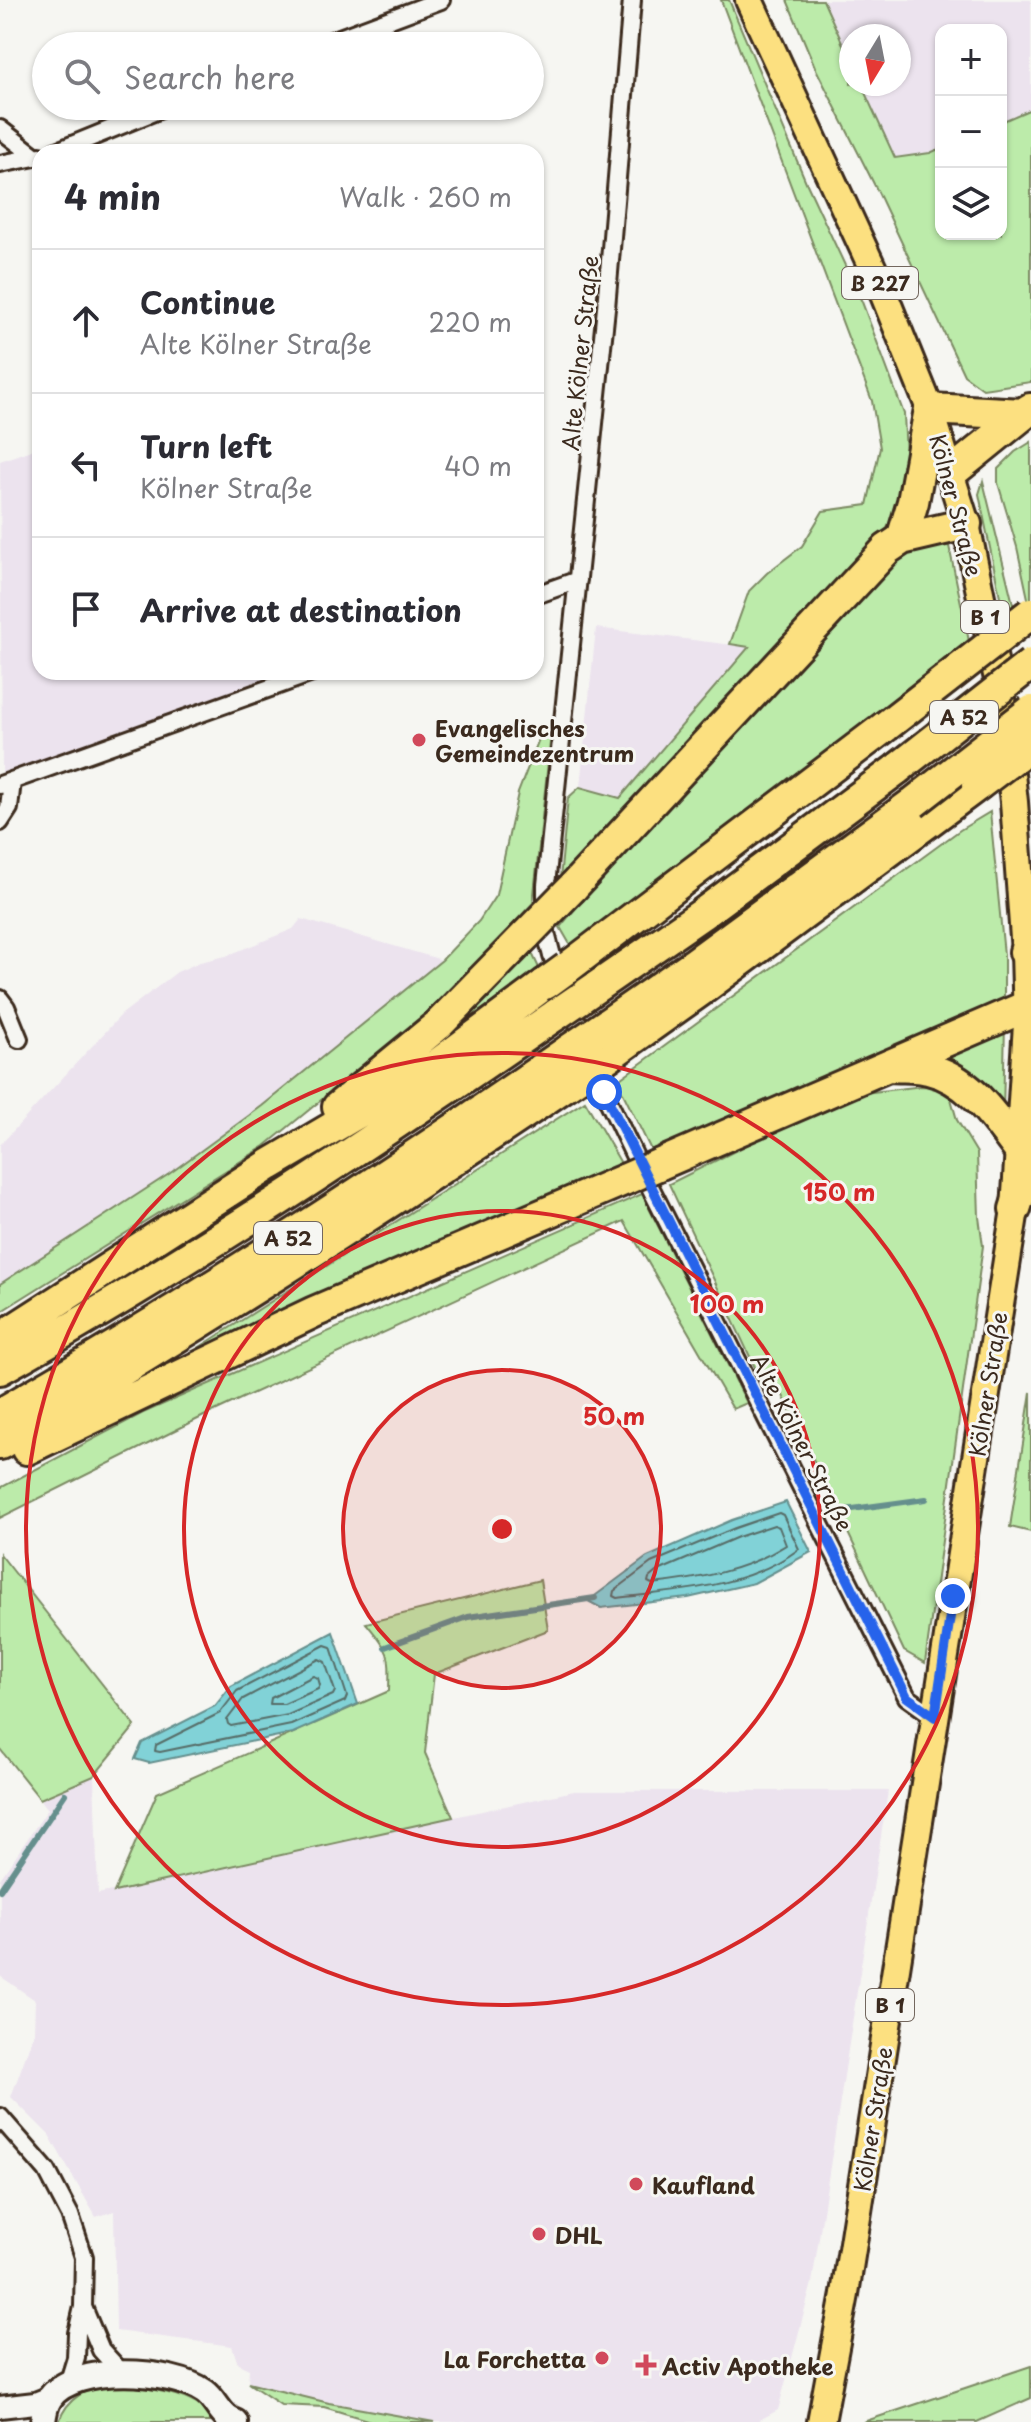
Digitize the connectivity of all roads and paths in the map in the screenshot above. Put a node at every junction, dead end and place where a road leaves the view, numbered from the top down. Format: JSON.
{"nodes":[{"id":1,"x":441,"y":0,"type":"edge"},
{"id":2,"x":632,"y":0,"type":"edge"},
{"id":3,"x":749,"y":0,"type":"edge"},
{"id":4,"x":355,"y":32,"type":"edge"},
{"id":5,"x":134,"y":120,"type":"edge"},
{"id":6,"x":0,"y":129,"type":"edge"},
{"id":7,"x":76,"y":144,"type":"edge"},
{"id":8,"x":32,"y":153,"type":"edge"},
{"id":9,"x":32,"y":158,"type":"edge"},
{"id":10,"x":0,"y":164,"type":"edge"},
{"id":11,"x":930,"y":409,"type":"junction"},
{"id":12,"x":1027,"y":411,"type":"edge"},
{"id":13,"x":951,"y":473,"type":"junction"},
{"id":14,"x":966,"y":524,"type":"junction"},
{"id":15,"x":902,"y":539,"type":"junction"},
{"id":16,"x":578,"y":580,"type":"junction"},
{"id":17,"x":544,"y":592,"type":"edge"},
{"id":18,"x":1031,"y":613,"type":"edge"},
{"id":19,"x":1031,"y":664,"type":"edge"},
{"id":20,"x":293,"y":680,"type":"edge"},
{"id":21,"x":1031,"y":711,"type":"edge"},
{"id":22,"x":1031,"y":745,"type":"edge"},
{"id":23,"x":6,"y":783,"type":"edge"},
{"id":24,"x":0,"y":822,"type":"edge"},
{"id":25,"x":1028,"y":953,"type":"edge"},
{"id":26,"x":0,"y":999,"type":"edge"},
{"id":27,"x":1027,"y":1006,"type":"junction"},
{"id":28,"x":19,"y":1039,"type":"dead end"},
{"id":29,"x":587,"y":1054,"type":"junction"},
{"id":30,"x":889,"y":1066,"type":"junction"},
{"id":31,"x":1025,"y":1155,"type":"edge"},
{"id":32,"x":269,"y":1165,"type":"junction"},
{"id":33,"x":1015,"y":1209,"type":"joint"},
{"id":34,"x":0,"y":1338,"type":"edge"},
{"id":35,"x":0,"y":1369,"type":"edge"},
{"id":36,"x":0,"y":1414,"type":"edge"},
{"id":37,"x":0,"y":1444,"type":"edge"},
{"id":38,"x":0,"y":1462,"type":"edge"},
{"id":39,"x":935,"y":1717,"type":"junction"},
{"id":40,"x":0,"y":2117,"type":"edge"},
{"id":41,"x":83,"y":2307,"type":"junction"},
{"id":42,"x":121,"y":2372,"type":"junction"},
{"id":43,"x":59,"y":2390,"type":"junction"},
{"id":44,"x":0,"y":2407,"type":"edge"},
{"id":45,"x":229,"y":2421,"type":"edge"},
{"id":46,"x":43,"y":2422,"type":"edge"},
{"id":47,"x":821,"y":2422,"type":"edge"}],
"edges":[{"from":1,"to":4,"type":"street"},
{"from":2,"to":16,"type":"street","name":"Alte Kölner Straße"},
{"from":3,"to":11,"type":"main road","name":"Kölner Straße","number":"B 227"},
{"from":5,"to":7,"type":"street"},
{"from":6,"to":8,"type":"street"},
{"from":9,"to":10,"type":"street"},
{"from":11,"to":12,"type":"highway"},
{"from":11,"to":13,"type":"main road","name":"Kölner Straße","number":"B 227"},
{"from":11,"to":15,"type":"highway"},
{"from":12,"to":13,"type":"highway"},
{"from":13,"to":14,"type":"main road","name":"Kölner Straße","number":"B 1"},
{"from":14,"to":15,"type":"highway"},
{"from":14,"to":25,"type":"main road","name":"Kölner Straße","number":"B 1"},
{"from":15,"to":32,"type":"highway","bridge":true},
{"from":16,"to":17,"type":"street"},
{"from":16,"to":39,"type":"street","name":"Alte Kölner Straße"},
{"from":18,"to":32,"type":"highway","bridge":true},
{"from":19,"to":35,"type":"highway","number":"A 52","bridge":true},
{"from":20,"to":23,"type":"street"},
{"from":21,"to":29,"type":"highway","number":"A 52","bridge":true},
{"from":22,"to":29,"type":"highway","bridge":true},
{"from":23,"to":24,"type":"street"},
{"from":25,"to":27,"type":"main road","name":"Kölner Straße","number":"B 1"},
{"from":26,"to":28,"type":"street"},
{"from":27,"to":30,"type":"highway"},
{"from":27,"to":31,"type":"main road","name":"Kölner Straße","number":"B 1"},
{"from":29,"to":36,"type":"highway","number":"A 52"},
{"from":29,"to":37,"type":"highway"},
{"from":30,"to":31,"type":"highway"},
{"from":30,"to":38,"type":"highway","bridge":true},
{"from":31,"to":33,"type":"highway"},
{"from":32,"to":34,"type":"highway"},
{"from":33,"to":39,"type":"main road","name":"Kölner Straße","number":"B 1"},
{"from":39,"to":47,"type":"main road","name":"Kölner Straße","number":"B 1"},
{"from":40,"to":41,"type":"street"},
{"from":41,"to":42,"type":"street"},
{"from":41,"to":43,"type":"street"},
{"from":42,"to":43,"type":"main road"},
{"from":42,"to":45,"type":"main road"},
{"from":43,"to":44,"type":"street"},
{"from":43,"to":46,"type":"main road"}]}
